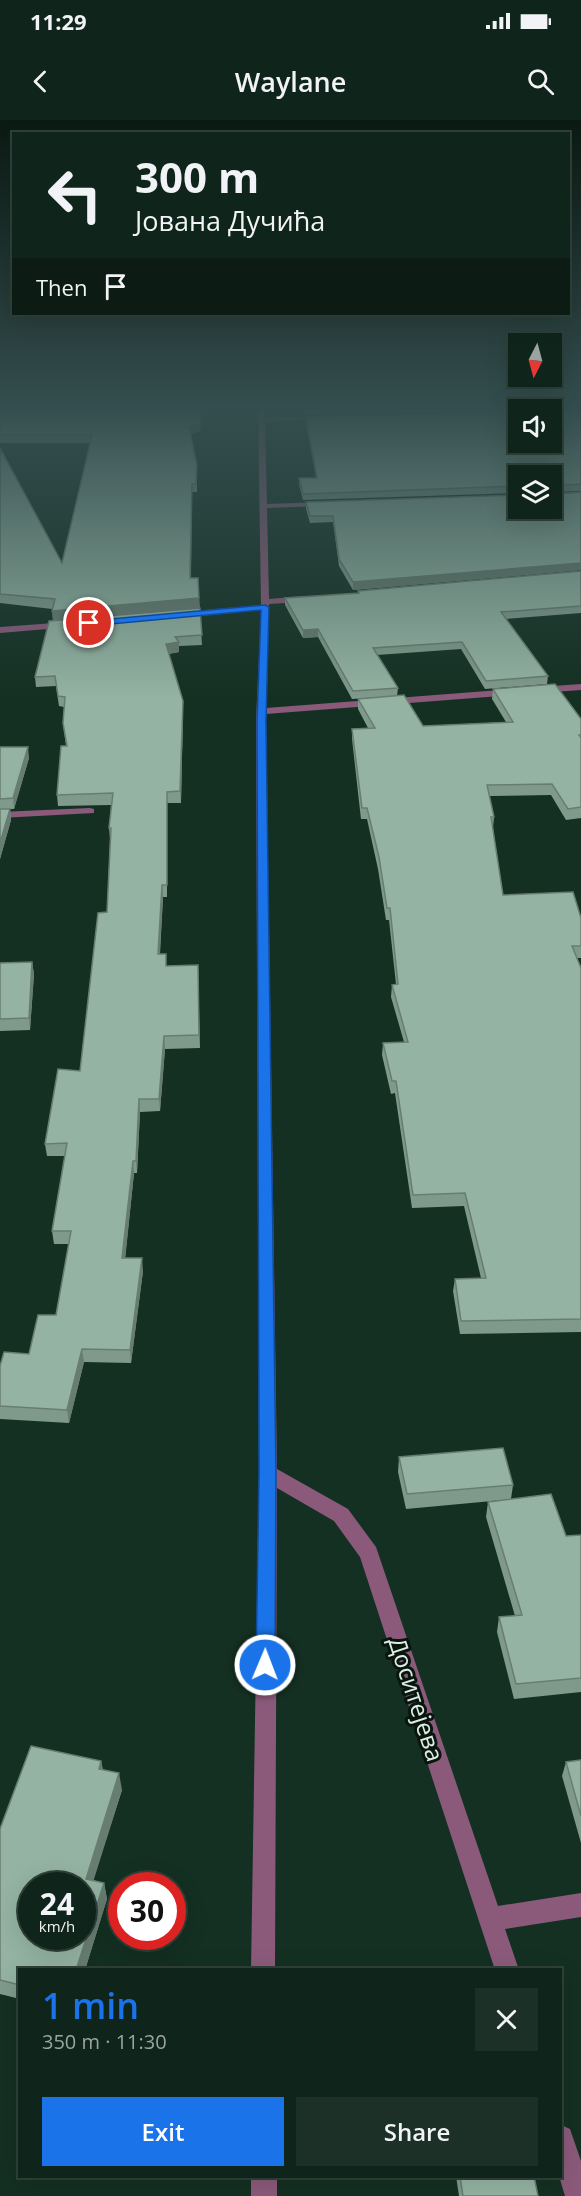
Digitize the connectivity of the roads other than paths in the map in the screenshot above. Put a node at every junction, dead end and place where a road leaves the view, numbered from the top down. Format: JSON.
{"nodes":[{"id":1,"x":263,"y":506,"type":"joint"},
{"id":2,"x":267,"y":506,"type":"edge"},
{"id":3,"x":319,"y":598,"type":"edge"},
{"id":4,"x":265,"y":605,"type":"junction"},
{"id":5,"x":171,"y":616,"type":"edge"},
{"id":6,"x":78,"y":624,"type":"edge"},
{"id":7,"x":0,"y":630,"type":"edge"},
{"id":8,"x":581,"y":687,"type":"edge"},
{"id":9,"x":261,"y":711,"type":"junction"},
{"id":10,"x":90,"y":812,"type":"edge"},
{"id":11,"x":0,"y":816,"type":"edge"},
{"id":12,"x":268,"y":1473,"type":"junction"},
{"id":13,"x":581,"y":1905,"type":"edge"},
{"id":14,"x":490,"y":1919,"type":"junction"},
{"id":15,"x":263,"y":1968,"type":"edge"},
{"id":16,"x":506,"y":1968,"type":"edge"},
{"id":17,"x":562,"y":2141,"type":"edge"},
{"id":18,"x":264,"y":2178,"type":"edge"},
{"id":19,"x":264,"y":2196,"type":"edge"},
{"id":20,"x":578,"y":2196,"type":"edge"}],
"edges":[{"from":1,"to":2,"type":"street"},
{"from":1,"to":4,"type":"street"},
{"from":3,"to":4,"type":"street"},
{"from":4,"to":5,"type":"street"},
{"from":4,"to":9,"type":"street"},
{"from":6,"to":7,"type":"street"},
{"from":8,"to":9,"type":"street"},
{"from":9,"to":12,"type":"street"},
{"from":10,"to":11,"type":"street"},
{"from":12,"to":14,"type":"street","name":"Доситејева"},
{"from":12,"to":15,"type":"street"},
{"from":13,"to":14,"type":"street"},
{"from":14,"to":16,"type":"street","name":"Доситејева"},
{"from":17,"to":20,"type":"street"},
{"from":18,"to":19,"type":"street"}]}
